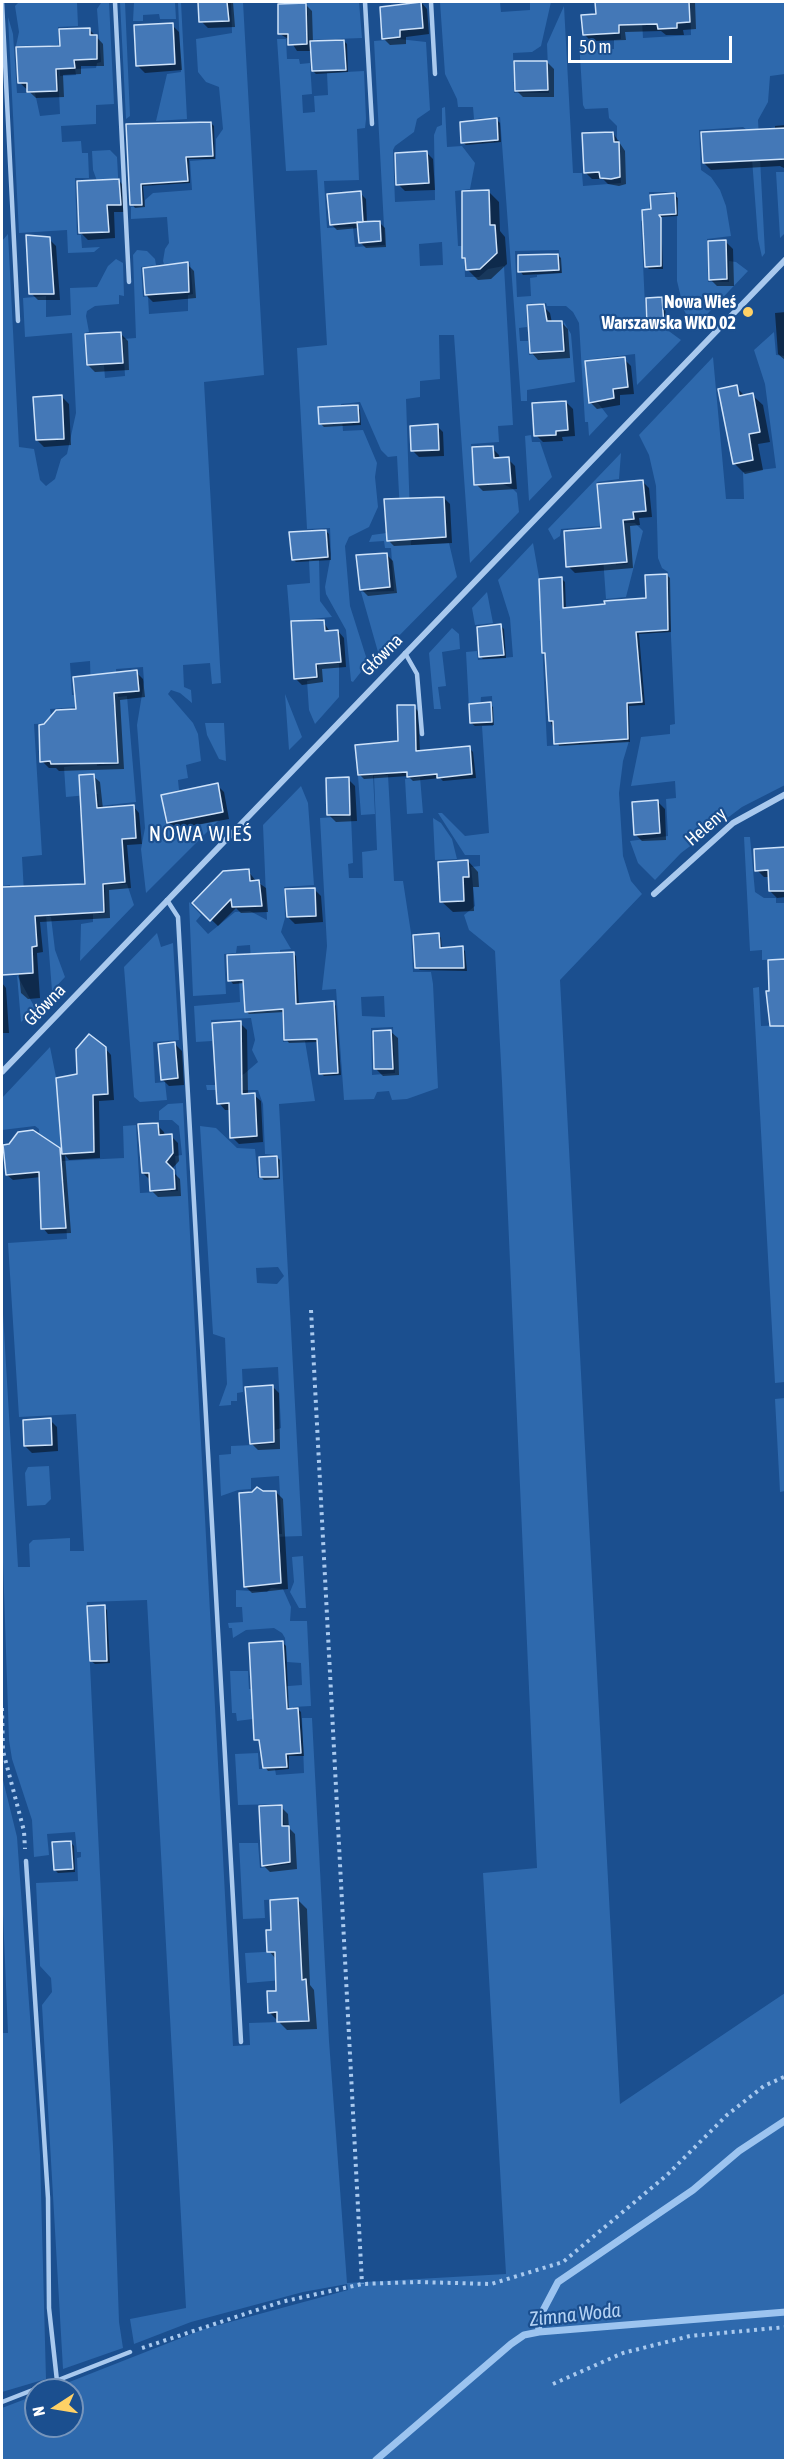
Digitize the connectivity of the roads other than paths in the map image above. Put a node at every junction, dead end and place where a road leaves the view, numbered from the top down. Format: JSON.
{"nodes":[{"id":1,"x":2,"y":2,"type":"edge"},
{"id":2,"x":115,"y":2,"type":"edge"},
{"id":3,"x":365,"y":2,"type":"edge"},
{"id":4,"x":431,"y":2,"type":"edge"},
{"id":5,"x":435,"y":74,"type":"dead end"},
{"id":6,"x":372,"y":124,"type":"dead end"},
{"id":7,"x":786,"y":259,"type":"edge"},
{"id":8,"x":129,"y":282,"type":"dead end"},
{"id":9,"x":18,"y":321,"type":"dead end"},
{"id":10,"x":405,"y":653,"type":"junction"},
{"id":11,"x":422,"y":734,"type":"dead end"},
{"id":12,"x":786,"y":794,"type":"edge"},
{"id":13,"x":654,"y":894,"type":"dead end"},
{"id":14,"x":167,"y":900,"type":"junction"},
{"id":15,"x":2,"y":1072,"type":"edge"},
{"id":16,"x":26,"y":1862,"type":"road end"},
{"id":17,"x":241,"y":2042,"type":"dead end"},
{"id":18,"x":130,"y":2352,"type":"road end"},
{"id":19,"x":57,"y":2378,"type":"edge"},
{"id":20,"x":65,"y":2378,"type":"edge"},
{"id":21,"x":24,"y":2394,"type":"edge"},
{"id":22,"x":2,"y":2402,"type":"edge"}],
"edges":[{"from":1,"to":9,"type":"lane"},
{"from":2,"to":8,"type":"lane"},
{"from":3,"to":6,"type":"lane"},
{"from":4,"to":5,"type":"lane"},
{"from":7,"to":10,"type":"street","name":"Główna"},
{"from":10,"to":11,"type":"lane"},
{"from":10,"to":14,"type":"street","name":"Główna"},
{"from":12,"to":13,"type":"street","name":"Heleny"},
{"from":14,"to":15,"type":"street","name":"Główna"},
{"from":14,"to":17,"type":"lane"},
{"from":16,"to":19,"type":"lane"},
{"from":18,"to":20,"type":"lane"},
{"from":21,"to":22,"type":"lane"}]}
